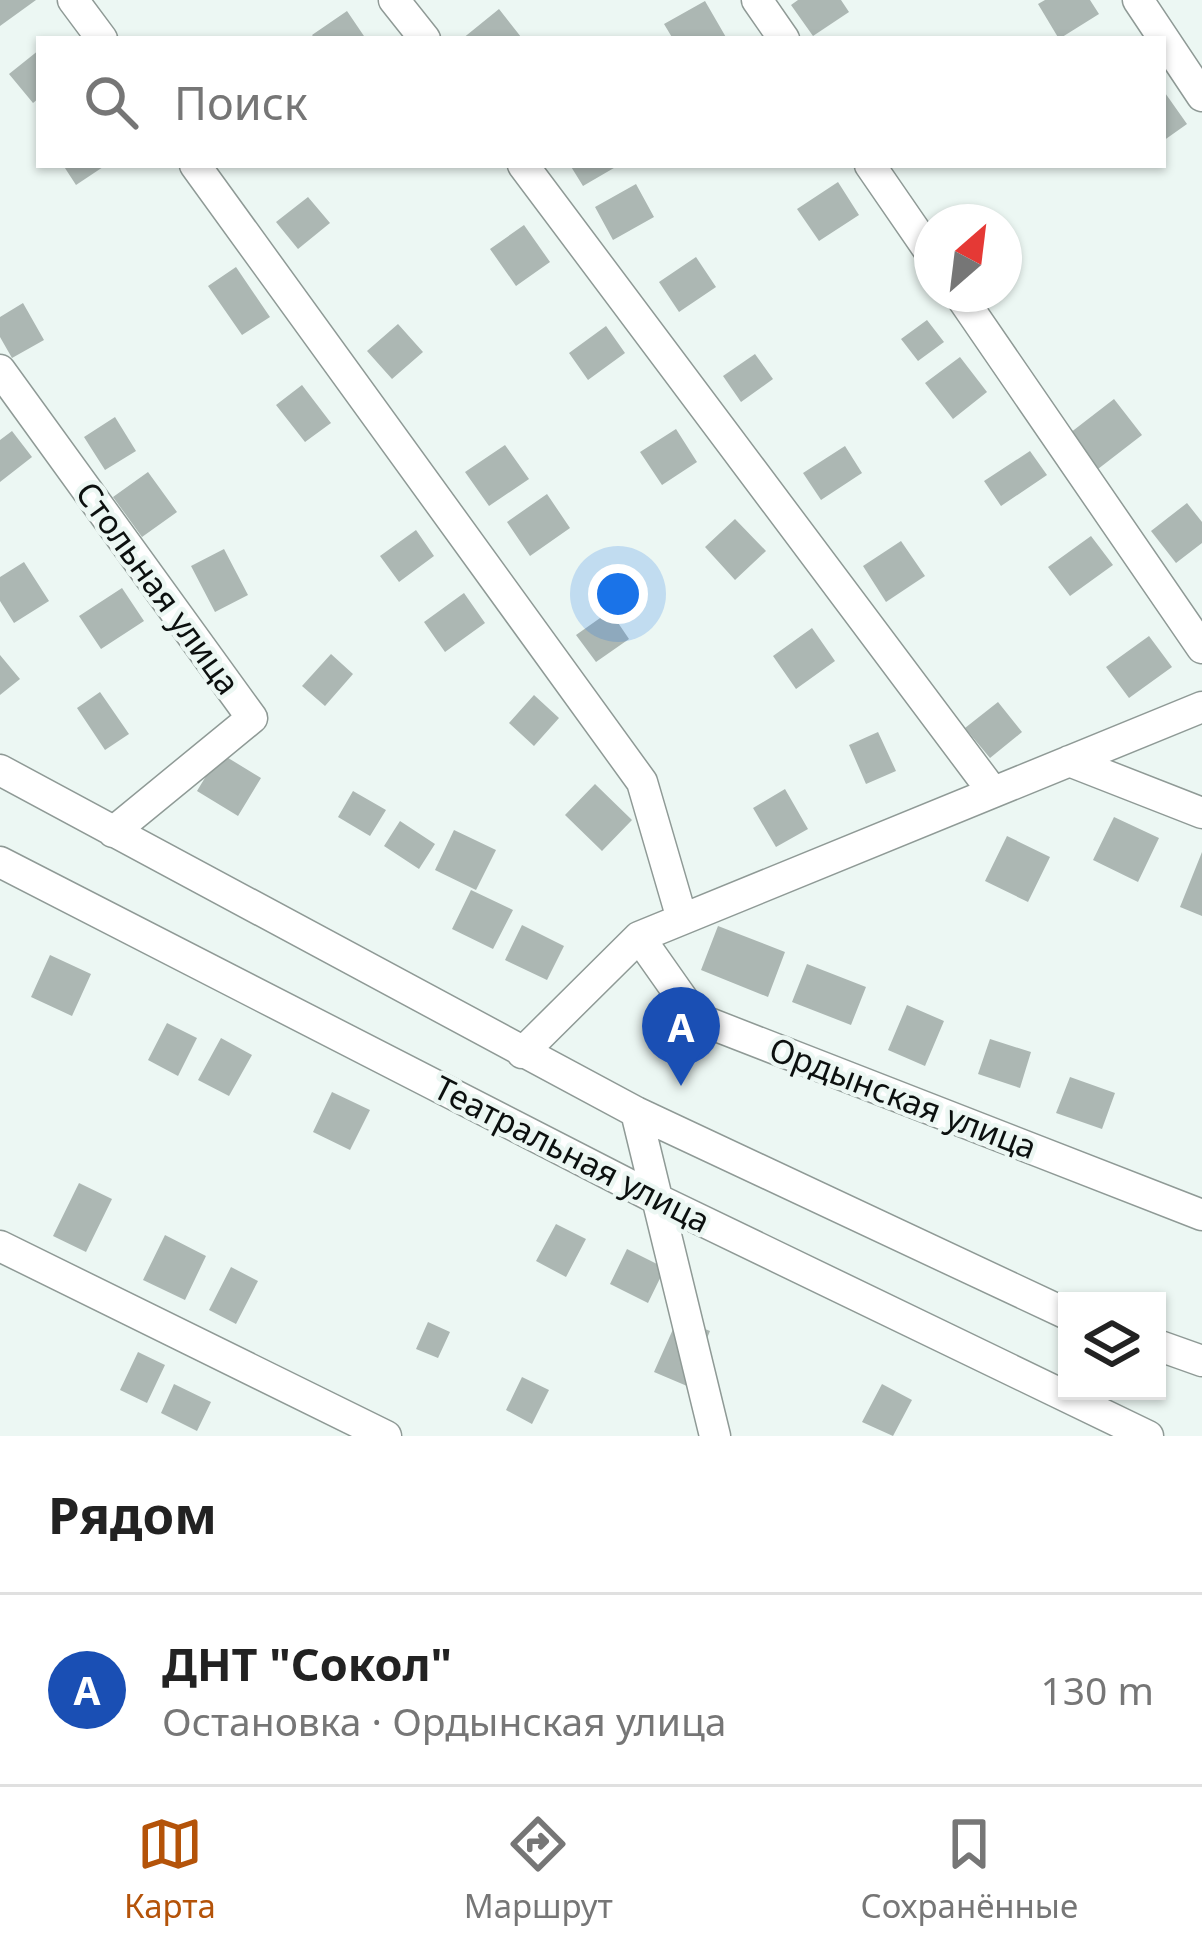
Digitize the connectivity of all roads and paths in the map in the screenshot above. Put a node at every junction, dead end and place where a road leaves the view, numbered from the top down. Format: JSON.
{"nodes":[{"id":1,"x":394,"y":0,"type":"edge"},
{"id":2,"x":757,"y":0,"type":"edge"},
{"id":3,"x":1138,"y":0,"type":"edge"},
{"id":4,"x":75,"y":1,"type":"edge"},
{"id":5,"x":100,"y":36,"type":"edge"},
{"id":6,"x":423,"y":36,"type":"edge"},
{"id":7,"x":782,"y":36,"type":"edge"},
{"id":8,"x":1162,"y":36,"type":"edge"},
{"id":9,"x":1166,"y":42,"type":"edge"},
{"id":10,"x":1202,"y":96,"type":"edge"},
{"id":11,"x":197,"y":168,"type":"edge"},
{"id":12,"x":525,"y":168,"type":"edge"},
{"id":13,"x":872,"y":168,"type":"edge"},
{"id":14,"x":914,"y":229,"type":"edge"},
{"id":15,"x":971,"y":312,"type":"edge"},
{"id":16,"x":0,"y":370,"type":"edge"},
{"id":17,"x":1202,"y":647,"type":"edge"},
{"id":18,"x":1202,"y":707,"type":"edge"},
{"id":19,"x":1069,"y":760,"type":"junction"},
{"id":20,"x":0,"y":770,"type":"edge"},
{"id":21,"x":993,"y":792,"type":"junction"},
{"id":22,"x":1202,"y":813,"type":"edge"},
{"id":23,"x":113,"y":832,"type":"junction"},
{"id":24,"x":0,"y":862,"type":"edge"},
{"id":25,"x":682,"y":920,"type":"junction"},
{"id":26,"x":639,"y":937,"type":"junction"},
{"id":27,"x":522,"y":1053,"type":"junction"},
{"id":28,"x":636,"y":1112,"type":"junction"},
{"id":29,"x":659,"y":1200,"type":"junction"},
{"id":30,"x":1202,"y":1215,"type":"edge"},
{"id":31,"x":0,"y":1246,"type":"edge"},
{"id":32,"x":1058,"y":1311,"type":"edge"},
{"id":33,"x":1166,"y":1348,"type":"edge"},
{"id":34,"x":1202,"y":1360,"type":"edge"},
{"id":35,"x":386,"y":1436,"type":"edge"},
{"id":36,"x":715,"y":1436,"type":"edge"},
{"id":37,"x":1148,"y":1436,"type":"edge"}],
"edges":[{"from":1,"to":6,"type":"street"},
{"from":2,"to":7,"type":"street"},
{"from":3,"to":8,"type":"street"},
{"from":4,"to":5,"type":"street"},
{"from":9,"to":10,"type":"street"},
{"from":11,"to":25,"type":"street"},
{"from":12,"to":21,"type":"street"},
{"from":13,"to":14,"type":"street"},
{"from":15,"to":17,"type":"street"},
{"from":16,"to":23,"type":"street","name":"Стольная улица"},
{"from":18,"to":19,"type":"street"},
{"from":19,"to":21,"type":"street"},
{"from":19,"to":22,"type":"street"},
{"from":20,"to":23,"type":"street"},
{"from":21,"to":25,"type":"street"},
{"from":23,"to":27,"type":"street"},
{"from":24,"to":29,"type":"street","name":"Театральная улица"},
{"from":25,"to":26,"type":"street"},
{"from":26,"to":27,"type":"street"},
{"from":26,"to":30,"type":"street","name":"Ордынская улица"},
{"from":27,"to":28,"type":"street"},
{"from":28,"to":29,"type":"street"},
{"from":28,"to":32,"type":"street"},
{"from":29,"to":36,"type":"street"},
{"from":29,"to":37,"type":"street","name":"Театральная улица"},
{"from":31,"to":35,"type":"street"},
{"from":33,"to":34,"type":"street"}]}
